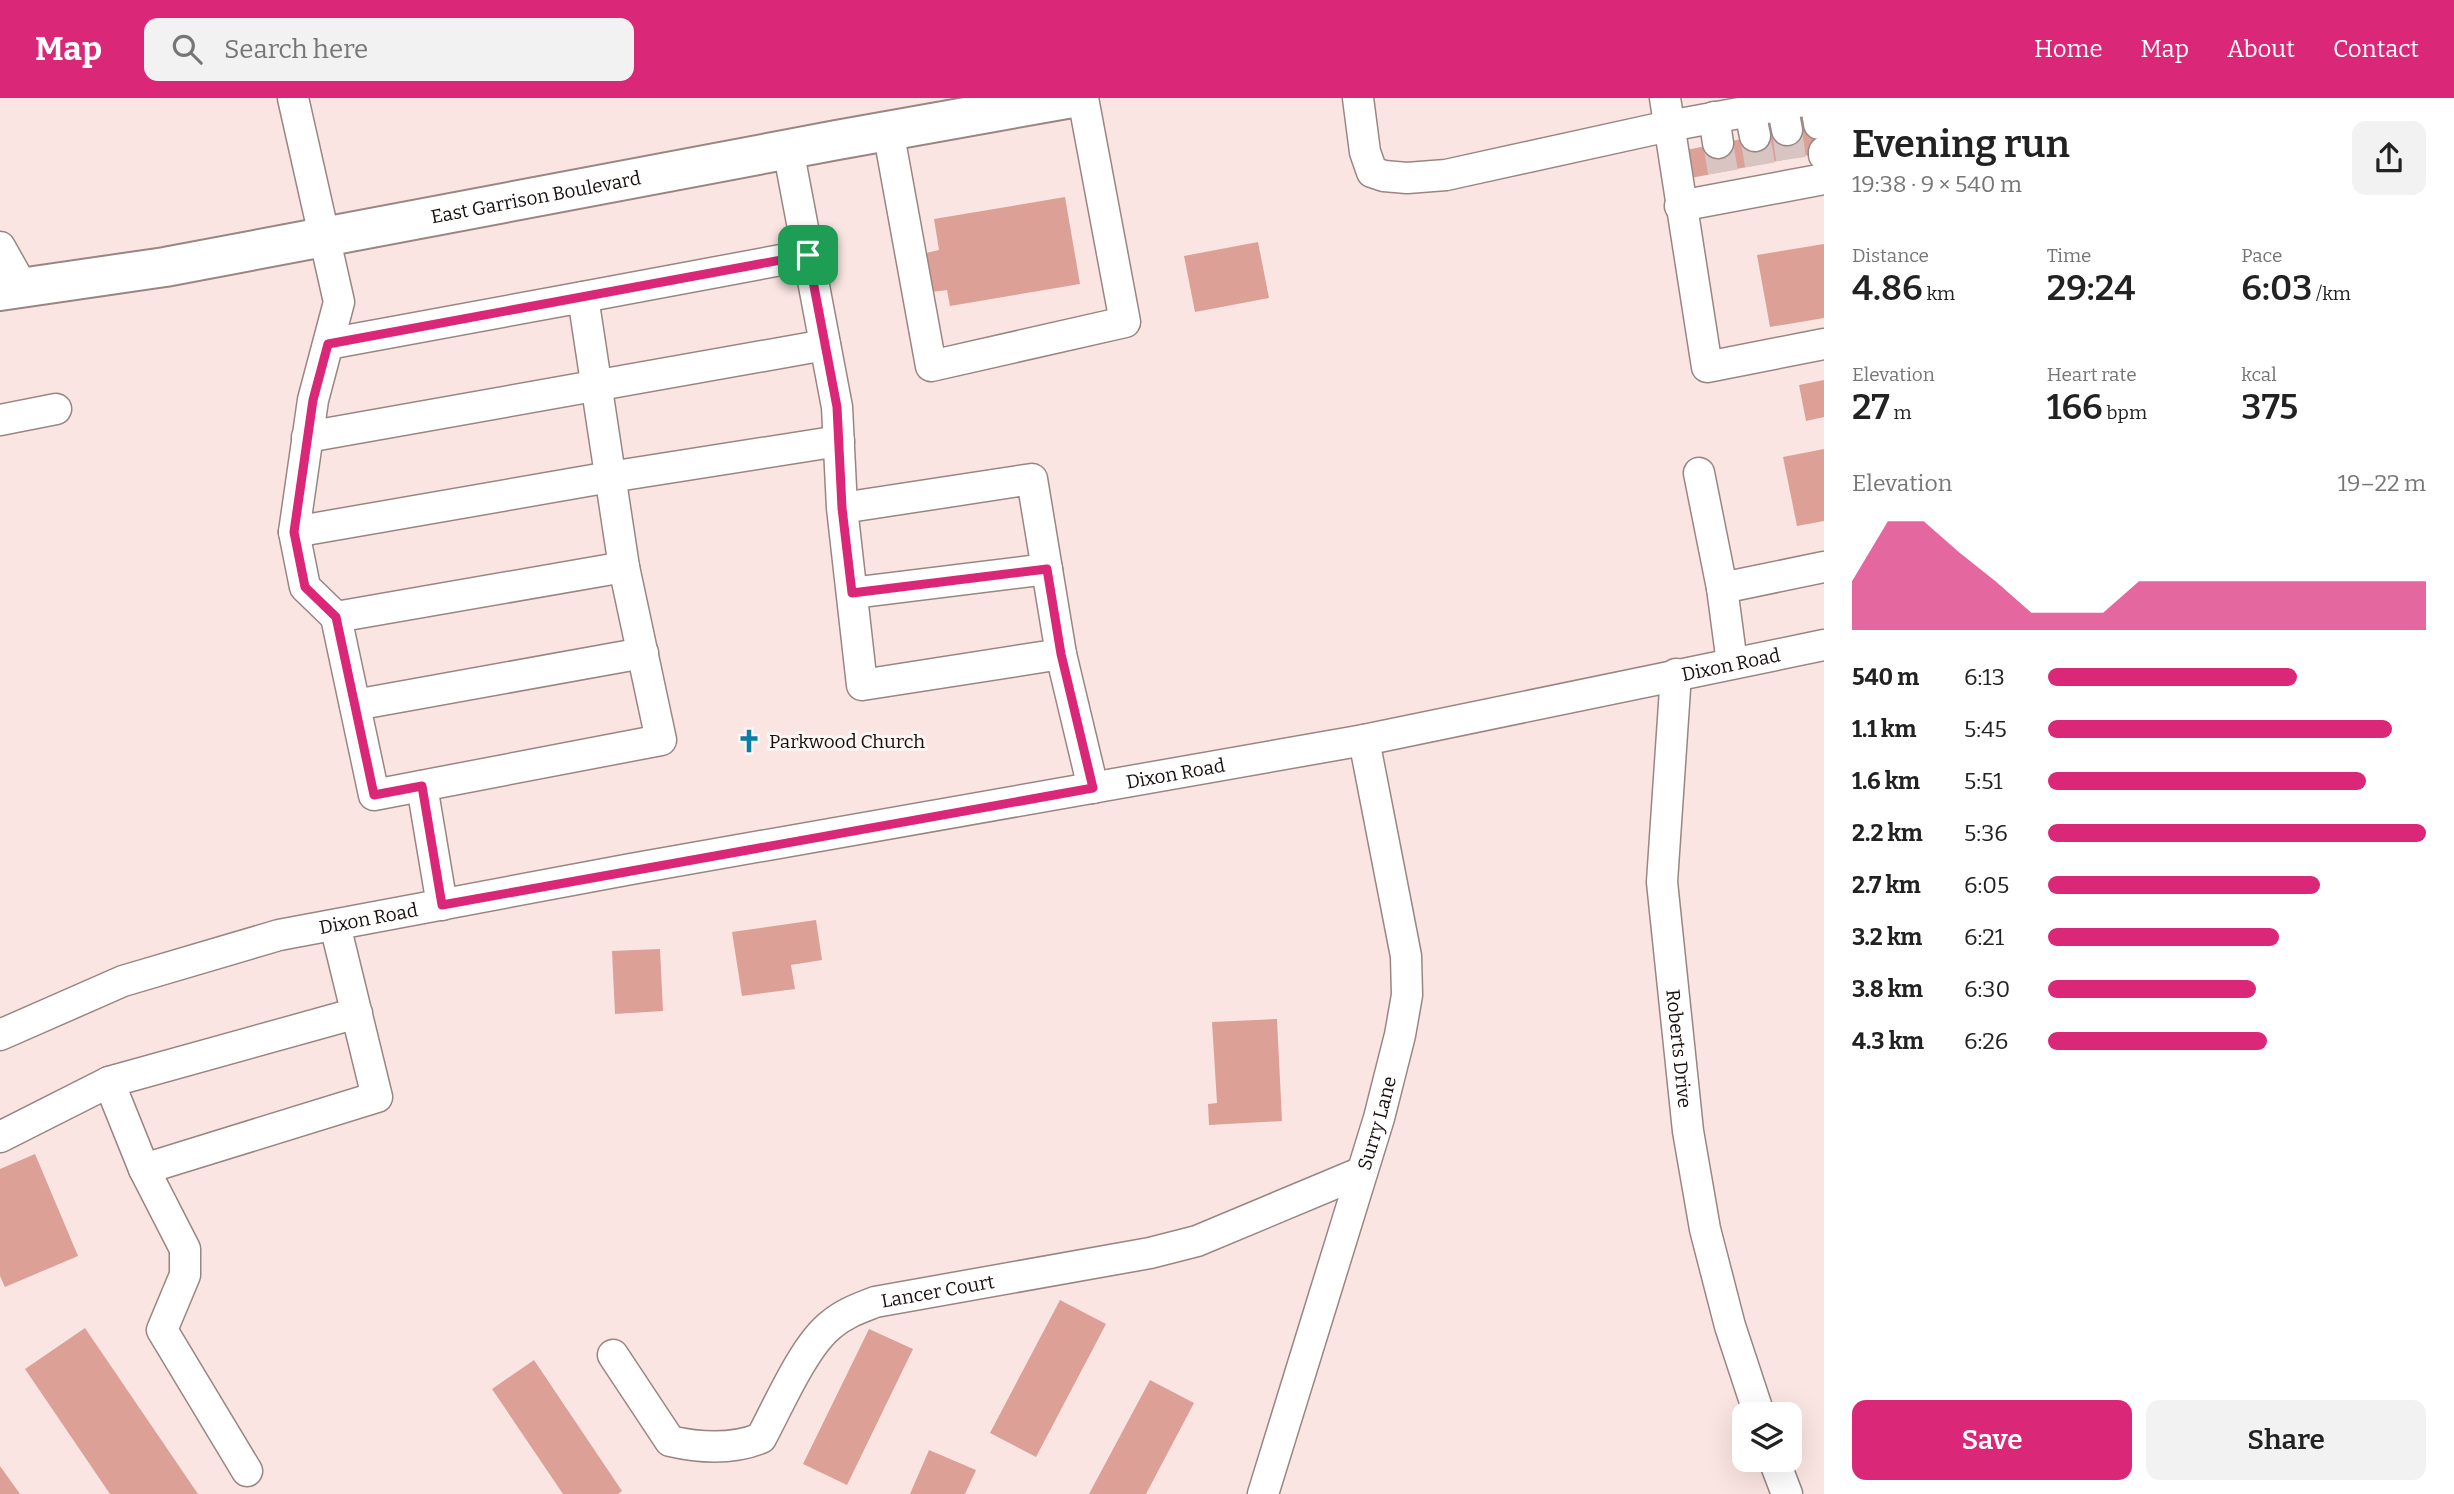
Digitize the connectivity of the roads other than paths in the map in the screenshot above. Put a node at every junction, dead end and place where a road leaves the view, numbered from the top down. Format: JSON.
{"nodes":[{"id":1,"x":293,"y":98,"type":"edge"},
{"id":2,"x":1072,"y":98,"type":"edge"},
{"id":3,"x":1083,"y":98,"type":"edge"},
{"id":4,"x":1357,"y":98,"type":"edge"},
{"id":5,"x":1667,"y":112,"type":"edge"},
{"id":6,"x":1820,"y":126,"type":"edge"},
{"id":7,"x":888,"y":131,"type":"junction"},
{"id":8,"x":788,"y":149,"type":"junction"},
{"id":9,"x":1757,"y":150,"type":"junction"},
{"id":10,"x":1796,"y":151,"type":"edge"},
{"id":11,"x":1721,"y":158,"type":"junction"},
{"id":12,"x":1680,"y":206,"type":"junction"},
{"id":13,"x":324,"y":237,"type":"junction"},
{"id":14,"x":0,"y":247,"type":"edge"},
{"id":15,"x":808,"y":255,"type":"junction"},
{"id":16,"x":11,"y":289,"type":"edge"},
{"id":17,"x":583,"y":297,"type":"junction"},
{"id":18,"x":328,"y":344,"type":"junction"},
{"id":19,"x":1824,"y":344,"type":"edge"},
{"id":20,"x":825,"y":345,"type":"junction"},
{"id":21,"x":596,"y":386,"type":"junction"},
{"id":22,"x":56,"y":409,"type":"dead end"},
{"id":23,"x":0,"y":420,"type":"edge"},
{"id":24,"x":307,"y":437,"type":"junction"},
{"id":25,"x":839,"y":441,"type":"junction"},
{"id":26,"x":1699,"y":473,"type":"dead end"},
{"id":27,"x":610,"y":477,"type":"junction"},
{"id":28,"x":842,"y":508,"type":"junction"},
{"id":29,"x":294,"y":532,"type":"junction"},
{"id":30,"x":624,"y":567,"type":"junction"},
{"id":31,"x":1824,"y":567,"type":"edge"},
{"id":32,"x":1047,"y":569,"type":"junction"},
{"id":33,"x":1722,"y":588,"type":"junction"},
{"id":34,"x":852,"y":593,"type":"junction"},
{"id":35,"x":336,"y":617,"type":"junction"},
{"id":36,"x":1824,"y":645,"type":"edge"},
{"id":37,"x":643,"y":653,"type":"junction"},
{"id":38,"x":1061,"y":654,"type":"junction"},
{"id":39,"x":1732,"y":663,"type":"junction"},
{"id":40,"x":1676,"y":674,"type":"junction"},
{"id":41,"x":355,"y":705,"type":"junction"},
{"id":42,"x":1364,"y":740,"type":"junction"},
{"id":43,"x":422,"y":786,"type":"junction"},
{"id":44,"x":1093,"y":788,"type":"junction"},
{"id":45,"x":442,"y":905,"type":"junction"},
{"id":46,"x":335,"y":925,"type":"junction"},
{"id":47,"x":357,"y":1013,"type":"junction"},
{"id":48,"x":0,"y":1035,"type":"edge"},
{"id":49,"x":109,"y":1082,"type":"junction"},
{"id":50,"x":0,"y":1137,"type":"edge"},
{"id":51,"x":145,"y":1168,"type":"junction"},
{"id":52,"x":1362,"y":1172,"type":"junction"},
{"id":53,"x":613,"y":1355,"type":"dead end"},
{"id":54,"x":1755,"y":1402,"type":"edge"},
{"id":55,"x":247,"y":1471,"type":"dead end"},
{"id":56,"x":1778,"y":1472,"type":"edge"},
{"id":57,"x":1263,"y":1494,"type":"edge"},
{"id":58,"x":1787,"y":1494,"type":"edge"}],
"edges":[{"from":1,"to":13,"type":"street"},
{"from":2,"to":7,"type":"main road","name":"East Garrison Boulevard"},
{"from":3,"to":7,"type":"street"},
{"from":4,"to":5,"type":"street"},
{"from":5,"to":11,"type":"street"},
{"from":5,"to":12,"type":"street"},
{"from":6,"to":10,"type":"street"},
{"from":7,"to":8,"type":"main road","name":"East Garrison Boulevard"},
{"from":8,"to":13,"type":"main road","name":"East Garrison Boulevard"},
{"from":8,"to":15,"type":"street"},
{"from":9,"to":10,"type":"street"},
{"from":9,"to":10,"type":"street"},
{"from":9,"to":11,"type":"street"},
{"from":9,"to":11,"type":"street"},
{"from":11,"to":12,"type":"street"},
{"from":12,"to":19,"type":"street"},
{"from":13,"to":16,"type":"main road","name":"East Garrison Boulevard"},
{"from":13,"to":18,"type":"street"},
{"from":14,"to":16,"type":"street"},
{"from":15,"to":17,"type":"street"},
{"from":15,"to":20,"type":"street"},
{"from":17,"to":18,"type":"street"},
{"from":17,"to":21,"type":"street"},
{"from":18,"to":24,"type":"street"},
{"from":20,"to":21,"type":"street"},
{"from":20,"to":25,"type":"street"},
{"from":21,"to":24,"type":"street"},
{"from":21,"to":27,"type":"street"},
{"from":22,"to":23,"type":"street"},
{"from":24,"to":29,"type":"street"},
{"from":25,"to":27,"type":"street"},
{"from":25,"to":28,"type":"street"},
{"from":26,"to":33,"type":"street"},
{"from":27,"to":29,"type":"street"},
{"from":27,"to":30,"type":"street"},
{"from":28,"to":32,"type":"street"},
{"from":28,"to":34,"type":"street"},
{"from":29,"to":35,"type":"street"},
{"from":30,"to":35,"type":"street"},
{"from":30,"to":37,"type":"street"},
{"from":31,"to":33,"type":"street"},
{"from":32,"to":34,"type":"street"},
{"from":32,"to":38,"type":"street"},
{"from":33,"to":39,"type":"street"},
{"from":34,"to":38,"type":"street"},
{"from":35,"to":41,"type":"street"},
{"from":36,"to":39,"type":"street","name":"Dixon Road"},
{"from":37,"to":41,"type":"street"},
{"from":37,"to":43,"type":"street"},
{"from":38,"to":44,"type":"street"},
{"from":39,"to":40,"type":"street","name":"Dixon Road"},
{"from":40,"to":42,"type":"street","name":"Dixon Road"},
{"from":40,"to":54,"type":"street","name":"Roberts Drive"},
{"from":41,"to":43,"type":"street"},
{"from":42,"to":44,"type":"street","name":"Dixon Road"},
{"from":42,"to":52,"type":"street","name":"Surry Lane"},
{"from":43,"to":45,"type":"street"},
{"from":44,"to":45,"type":"street","name":"Dixon Road"},
{"from":45,"to":46,"type":"street","name":"Dixon Road"},
{"from":46,"to":47,"type":"street"},
{"from":46,"to":48,"type":"street","name":"Dixon Road"},
{"from":47,"to":49,"type":"street"},
{"from":47,"to":51,"type":"street"},
{"from":49,"to":50,"type":"street"},
{"from":49,"to":51,"type":"street"},
{"from":51,"to":55,"type":"street"},
{"from":52,"to":53,"type":"street","name":"Lancer Court"},
{"from":52,"to":57,"type":"street","name":"Surry Lane"},
{"from":56,"to":58,"type":"street"}]}
